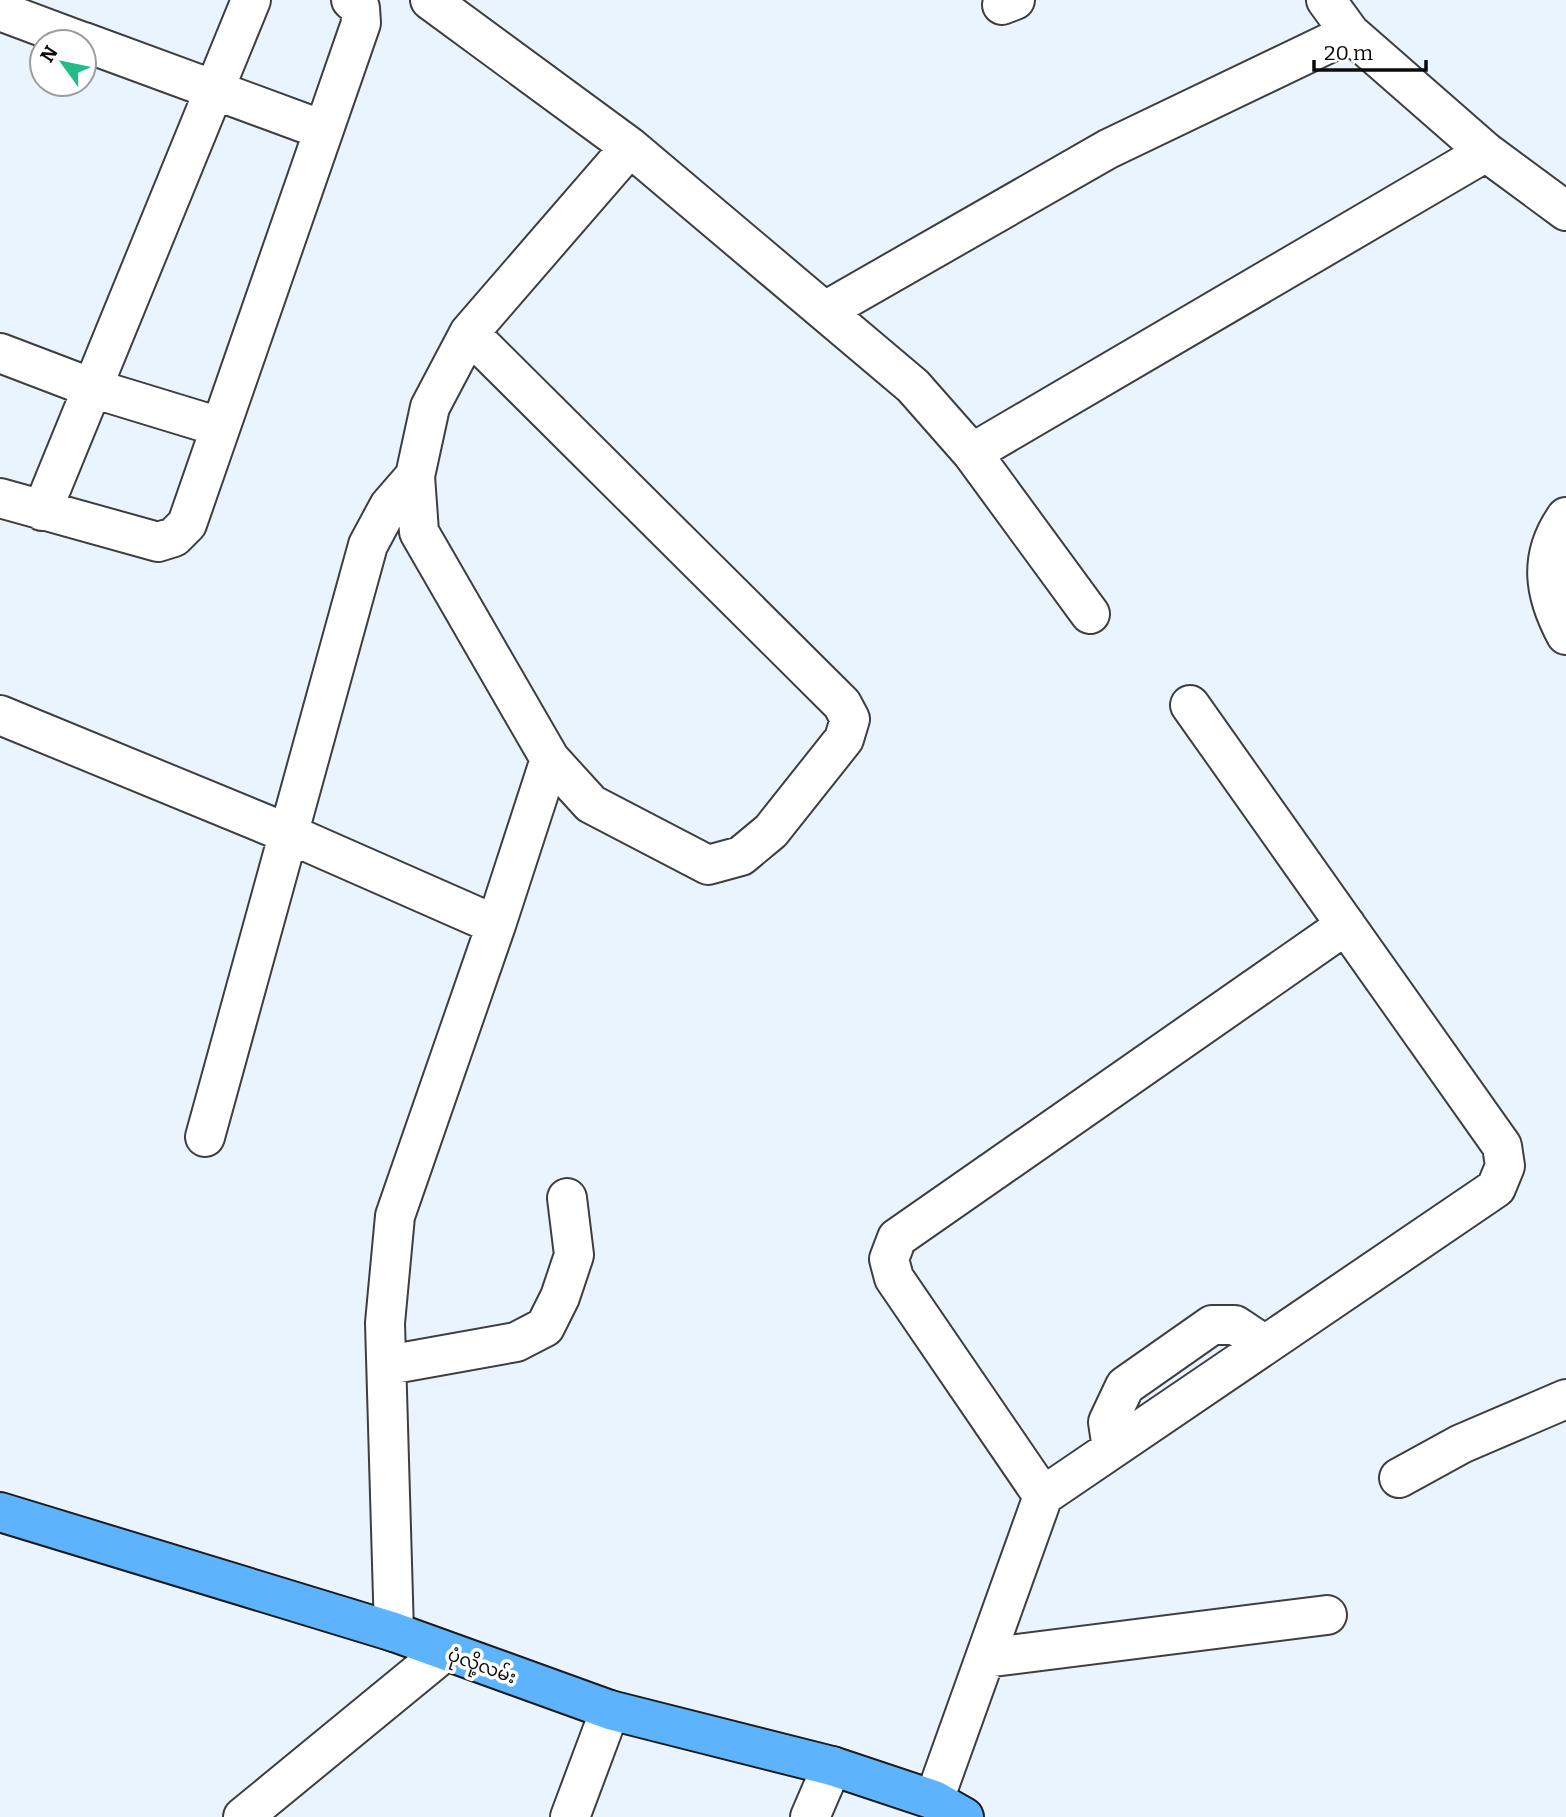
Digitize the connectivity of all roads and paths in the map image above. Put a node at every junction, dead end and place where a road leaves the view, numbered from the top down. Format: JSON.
{"nodes":[{"id":1,"x":251,"y":0,"type":"edge"},
{"id":2,"x":351,"y":0,"type":"edge"},
{"id":3,"x":430,"y":0,"type":"edge"},
{"id":4,"x":1326,"y":0,"type":"edge"},
{"id":5,"x":0,"y":11,"type":"edge"},
{"id":6,"x":46,"y":28,"type":"edge"},
{"id":7,"x":1350,"y":33,"type":"junction"},
{"id":8,"x":98,"y":47,"type":"edge"},
{"id":9,"x":213,"y":90,"type":"junction"},
{"id":10,"x":323,"y":130,"type":"junction"},
{"id":11,"x":630,"y":147,"type":"junction"},
{"id":12,"x":1486,"y":152,"type":"junction"},
{"id":13,"x":1566,"y":211,"type":"edge"},
{"id":14,"x":825,"y":311,"type":"junction"},
{"id":15,"x":469,"y":332,"type":"junction"},
{"id":16,"x":0,"y":354,"type":"edge"},
{"id":17,"x":92,"y":388,"type":"junction"},
{"id":18,"x":220,"y":427,"type":"junction"},
{"id":19,"x":972,"y":453,"type":"junction"},
{"id":20,"x":415,"y":476,"type":"junction"},
{"id":21,"x":0,"y":498,"type":"edge"},
{"id":22,"x":42,"y":511,"type":"junction"},
{"id":23,"x":1566,"y":517,"type":"edge"},
{"id":24,"x":1090,"y":614,"type":"dead end"},
{"id":25,"x":1566,"y":635,"type":"edge"},
{"id":26,"x":1190,"y":705,"type":"dead end"},
{"id":27,"x":0,"y":715,"type":"edge"},
{"id":28,"x":550,"y":759,"type":"junction"},
{"id":29,"x":287,"y":832,"type":"junction"},
{"id":30,"x":496,"y":925,"type":"junction"},
{"id":31,"x":1346,"y":925,"type":"junction"},
{"id":32,"x":205,"y":1137,"type":"dead end"},
{"id":33,"x":567,"y":1198,"type":"dead end"},
{"id":34,"x":388,"y":1365,"type":"junction"},
{"id":35,"x":1566,"y":1399,"type":"edge"},
{"id":36,"x":1399,"y":1478,"type":"dead end"},
{"id":37,"x":1043,"y":1496,"type":"junction"},
{"id":38,"x":0,"y":1513,"type":"edge"},
{"id":39,"x":1327,"y":1615,"type":"dead end"},
{"id":40,"x":394,"y":1632,"type":"junction"},
{"id":41,"x":444,"y":1652,"type":"junction"},
{"id":42,"x":985,"y":1658,"type":"junction"},
{"id":43,"x":610,"y":1710,"type":"junction"},
{"id":44,"x":832,"y":1766,"type":"junction"},
{"id":45,"x":949,"y":1808,"type":"edge"},
{"id":46,"x":243,"y":1817,"type":"edge"},
{"id":47,"x":570,"y":1817,"type":"edge"},
{"id":48,"x":810,"y":1817,"type":"edge"}],
"edges":[{"from":1,"to":9,"type":"street"},
{"from":2,"to":10,"type":"street"},
{"from":3,"to":11,"type":"street"},
{"from":4,"to":7,"type":"street"},
{"from":5,"to":6,"type":"street"},
{"from":7,"to":12,"type":"street"},
{"from":7,"to":14,"type":"street"},
{"from":8,"to":9,"type":"street"},
{"from":9,"to":10,"type":"street"},
{"from":9,"to":17,"type":"street"},
{"from":10,"to":18,"type":"street"},
{"from":11,"to":14,"type":"street"},
{"from":11,"to":15,"type":"street"},
{"from":12,"to":13,"type":"street"},
{"from":12,"to":19,"type":"street"},
{"from":14,"to":19,"type":"street"},
{"from":15,"to":20,"type":"street"},
{"from":15,"to":28,"type":"street"},
{"from":16,"to":17,"type":"street"},
{"from":17,"to":18,"type":"street"},
{"from":17,"to":22,"type":"street"},
{"from":18,"to":22,"type":"street"},
{"from":19,"to":24,"type":"street"},
{"from":20,"to":28,"type":"street"},
{"from":20,"to":29,"type":"street"},
{"from":21,"to":22,"type":"street"},
{"from":23,"to":25,"type":"street"},
{"from":26,"to":31,"type":"street"},
{"from":27,"to":29,"type":"street"},
{"from":28,"to":30,"type":"street"},
{"from":29,"to":30,"type":"street"},
{"from":29,"to":32,"type":"street"},
{"from":30,"to":34,"type":"street"},
{"from":31,"to":37,"type":"street"},
{"from":31,"to":37,"type":"street"},
{"from":33,"to":34,"type":"street"},
{"from":34,"to":40,"type":"street"},
{"from":35,"to":36,"type":"street"},
{"from":37,"to":42,"type":"street"},
{"from":38,"to":40,"type":"main road","name":"ပုံလို့လမ်း"},
{"from":39,"to":42,"type":"street"},
{"from":40,"to":41,"type":"main road","name":"ပုံလို့လမ်း"},
{"from":41,"to":43,"type":"main road","name":"ပုံလို့လမ်း"},
{"from":41,"to":46,"type":"street"},
{"from":42,"to":45,"type":"street"},
{"from":43,"to":44,"type":"main road","name":"ပုံလို့လမ်း"},
{"from":43,"to":47,"type":"street"},
{"from":44,"to":45,"type":"main road","name":"ပုံလို့လမ်း"},
{"from":44,"to":48,"type":"street"}]}
